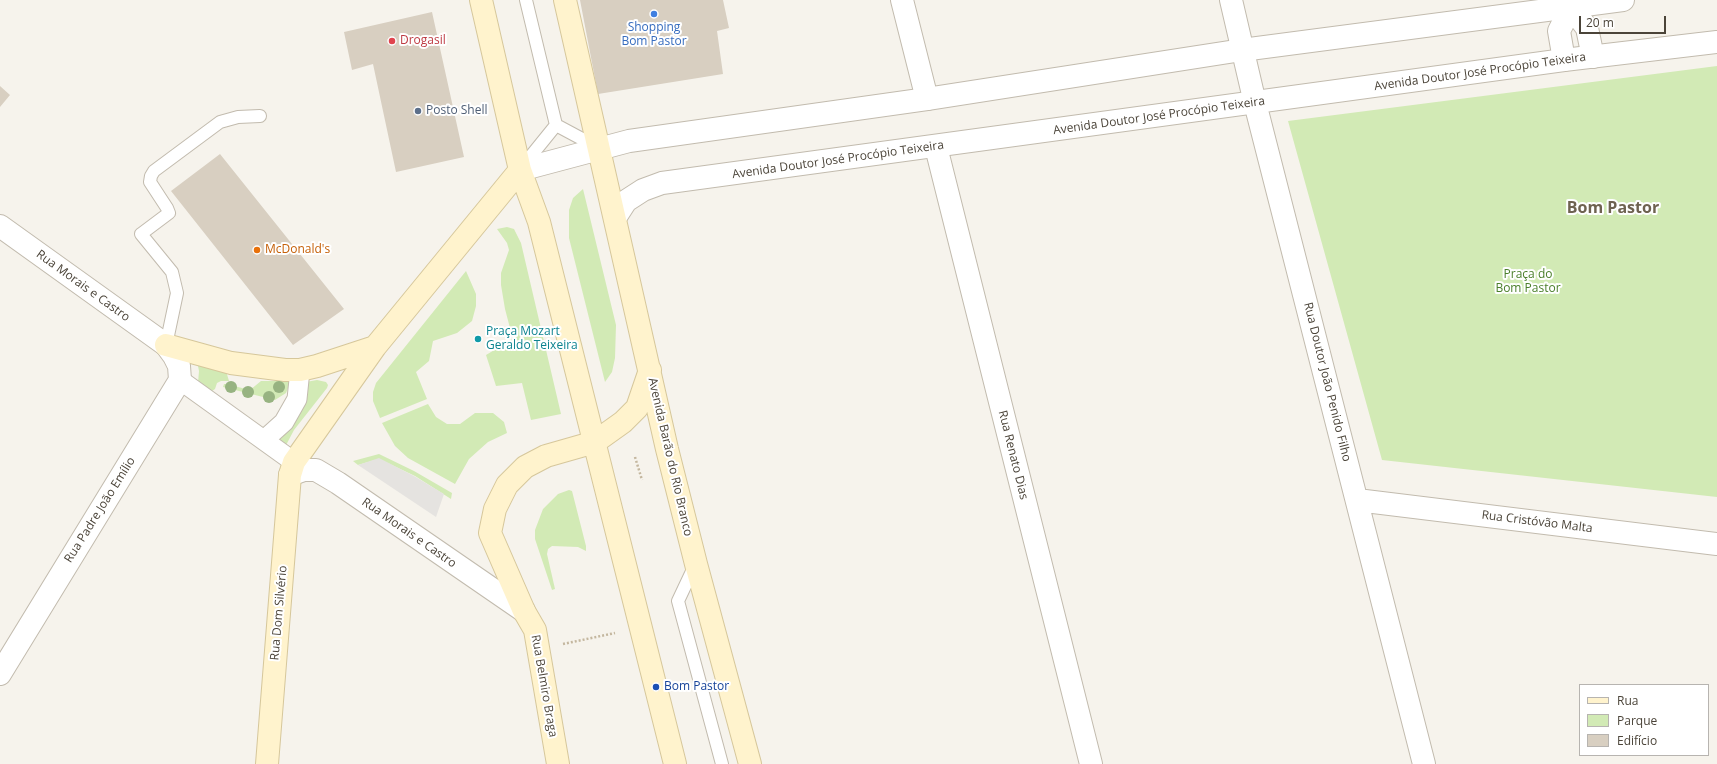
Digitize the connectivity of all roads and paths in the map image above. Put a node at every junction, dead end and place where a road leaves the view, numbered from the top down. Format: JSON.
{"nodes":[{"id":1,"x":481,"y":0,"type":"edge"},
{"id":2,"x":526,"y":0,"type":"edge"},
{"id":3,"x":565,"y":0,"type":"edge"},
{"id":4,"x":902,"y":0,"type":"edge"},
{"id":5,"x":1231,"y":0,"type":"edge"},
{"id":6,"x":1623,"y":0,"type":"edge"},
{"id":7,"x":1570,"y":3,"type":"edge"},
{"id":8,"x":1717,"y":42,"type":"edge"},
{"id":9,"x":1242,"y":50,"type":"junction"},
{"id":10,"x":1593,"y":57,"type":"junction"},
{"id":11,"x":1564,"y":60,"type":"junction"},
{"id":12,"x":927,"y":99,"type":"junction"},
{"id":13,"x":1255,"y":103,"type":"junction"},
{"id":14,"x":260,"y":116,"type":"dead end"},
{"id":15,"x":556,"y":125,"type":"junction"},
{"id":16,"x":936,"y":147,"type":"junction"},
{"id":17,"x":599,"y":148,"type":"junction"},
{"id":18,"x":520,"y":170,"type":"junction"},
{"id":19,"x":615,"y":218,"type":"junction"},
{"id":20,"x":0,"y":226,"type":"edge"},
{"id":21,"x":166,"y":345,"type":"junction"},
{"id":22,"x":375,"y":347,"type":"junction"},
{"id":23,"x":300,"y":370,"type":"junction"},
{"id":24,"x":650,"y":370,"type":"junction"},
{"id":25,"x":180,"y":380,"type":"junction"},
{"id":26,"x":264,"y":440,"type":"junction"},
{"id":27,"x":595,"y":442,"type":"junction"},
{"id":28,"x":635,"y":457,"type":"dead end"},
{"id":29,"x":292,"y":469,"type":"junction"},
{"id":30,"x":642,"y":480,"type":"dead end"},
{"id":31,"x":1357,"y":500,"type":"junction"},
{"id":32,"x":1717,"y":544,"type":"edge"},
{"id":33,"x":696,"y":564,"type":"junction"},
{"id":34,"x":524,"y":612,"type":"junction"},
{"id":35,"x":641,"y":628,"type":"junction"},
{"id":36,"x":539,"y":649,"type":"junction"},
{"id":37,"x":0,"y":674,"type":"edge"},
{"id":38,"x":267,"y":764,"type":"edge"},
{"id":39,"x":558,"y":764,"type":"edge"},
{"id":40,"x":675,"y":764,"type":"edge"},
{"id":41,"x":722,"y":764,"type":"edge"},
{"id":42,"x":750,"y":764,"type":"edge"},
{"id":43,"x":1090,"y":764,"type":"edge"},
{"id":44,"x":1424,"y":764,"type":"edge"}],
"edges":[{"from":1,"to":18,"type":"main road"},
{"from":2,"to":15,"type":"lane"},
{"from":3,"to":17,"type":"main road","name":"Avenida Barão do Rio Branco"},
{"from":4,"to":12,"type":"street"},
{"from":5,"to":9,"type":"street","name":"Rua Doutor João Penido Filho"},
{"from":6,"to":7,"type":"street"},
{"from":7,"to":9,"type":"street"},
{"from":7,"to":10,"type":"street"},
{"from":7,"to":11,"type":"street"},
{"from":8,"to":10,"type":"street","name":"Avenida Doutor José Procópio Teixeira"},
{"from":9,"to":12,"type":"street"},
{"from":9,"to":13,"type":"street","name":"Rua Doutor João Penido Filho"},
{"from":10,"to":11,"type":"street","name":"Avenida Doutor José Procópio Teixeira"},
{"from":11,"to":13,"type":"street","name":"Avenida Doutor José Procópio Teixeira"},
{"from":12,"to":17,"type":"street"},
{"from":13,"to":16,"type":"street","name":"Avenida Doutor José Procópio Teixeira"},
{"from":13,"to":31,"type":"street","name":"Rua Doutor João Penido Filho"},
{"from":14,"to":21,"type":"lane"},
{"from":15,"to":17,"type":"lane"},
{"from":15,"to":18,"type":"lane"},
{"from":16,"to":19,"type":"street","name":"Avenida Doutor José Procópio Teixeira"},
{"from":16,"to":43,"type":"street","name":"Rua Renato Dias"},
{"from":17,"to":18,"type":"street"},
{"from":17,"to":19,"type":"main road","name":"Avenida Barão do Rio Branco"},
{"from":18,"to":22,"type":"main road"},
{"from":18,"to":27,"type":"main road"},
{"from":19,"to":24,"type":"main road","name":"Avenida Barão do Rio Branco"},
{"from":20,"to":21,"type":"street","name":"Rua Morais e Castro"},
{"from":21,"to":23,"type":"main road"},
{"from":21,"to":25,"type":"street"},
{"from":22,"to":23,"type":"main road"},
{"from":22,"to":29,"type":"main road"},
{"from":23,"to":26,"type":"street"},
{"from":24,"to":27,"type":"main road","name":"Rua Belmiro Braga"},
{"from":24,"to":33,"type":"main road","name":"Avenida Barão do Rio Branco"},
{"from":25,"to":26,"type":"street"},
{"from":25,"to":37,"type":"street","name":"Rua Padre João Emílio"},
{"from":26,"to":29,"type":"street"},
{"from":27,"to":34,"type":"main road","name":"Rua Belmiro Braga"},
{"from":27,"to":35,"type":"main road"},
{"from":28,"to":30,"type":"path"},
{"from":29,"to":34,"type":"street","name":"Rua Morais e Castro"},
{"from":29,"to":38,"type":"main road","name":"Rua Dom Silvério"},
{"from":31,"to":32,"type":"street","name":"Rua Cristóvão Malta"},
{"from":31,"to":44,"type":"street","name":"Rua Doutor João Penido Filho"},
{"from":33,"to":41,"type":"lane"},
{"from":33,"to":42,"type":"main road","name":"Avenida Barão do Rio Branco"},
{"from":34,"to":36,"type":"main road","name":"Rua Belmiro Braga"},
{"from":35,"to":36,"type":"path"},
{"from":35,"to":40,"type":"main road"},
{"from":36,"to":39,"type":"main road","name":"Rua Belmiro Braga"}]}
